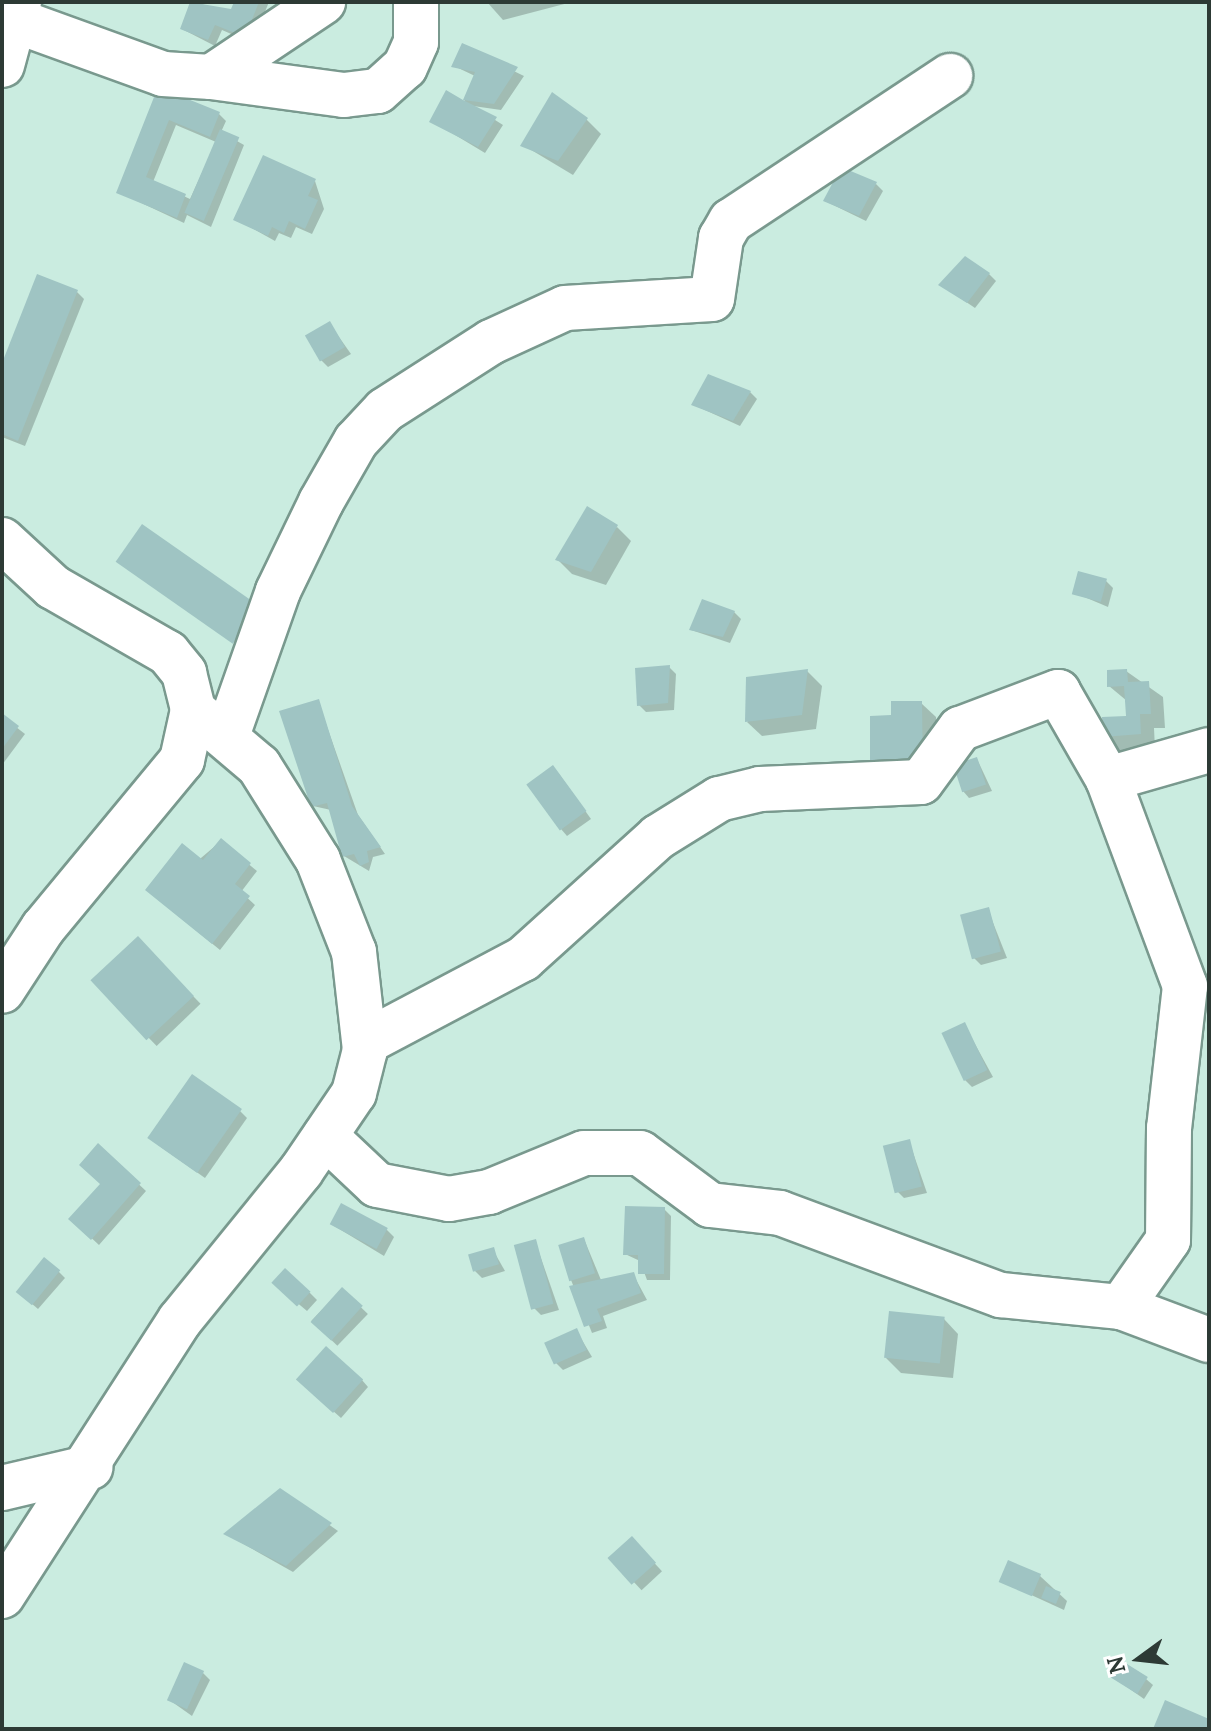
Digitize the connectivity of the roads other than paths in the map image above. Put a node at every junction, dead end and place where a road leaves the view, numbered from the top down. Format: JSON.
{"nodes":[{"id":1,"x":323,"y":2,"type":"edge"},
{"id":2,"x":416,"y":2,"type":"edge"},
{"id":3,"x":17,"y":11,"type":"edge"},
{"id":4,"x":2,"y":65,"type":"edge"},
{"id":5,"x":950,"y":76,"type":"dead end"},
{"id":6,"x":211,"y":77,"type":"junction"},
{"id":7,"x":2,"y":540,"type":"edge"},
{"id":8,"x":211,"y":722,"type":"junction"},
{"id":9,"x":1209,"y":750,"type":"edge"},
{"id":10,"x":1108,"y":779,"type":"junction"},
{"id":11,"x":2,"y":991,"type":"edge"},
{"id":12,"x":366,"y":1042,"type":"junction"},
{"id":13,"x":325,"y":1136,"type":"junction"},
{"id":14,"x":1121,"y":1307,"type":"junction"},
{"id":15,"x":1209,"y":1340,"type":"edge"},
{"id":16,"x":91,"y":1467,"type":"junction"},
{"id":17,"x":2,"y":1488,"type":"edge"},
{"id":18,"x":2,"y":1596,"type":"edge"}],
"edges":[{"from":1,"to":6,"type":"street"},
{"from":2,"to":6,"type":"street"},
{"from":3,"to":4,"type":"street"},
{"from":3,"to":6,"type":"street"},
{"from":5,"to":8,"type":"street"},
{"from":7,"to":8,"type":"street"},
{"from":8,"to":11,"type":"street"},
{"from":8,"to":12,"type":"street"},
{"from":9,"to":10,"type":"street"},
{"from":10,"to":12,"type":"street"},
{"from":10,"to":14,"type":"street"},
{"from":12,"to":13,"type":"street"},
{"from":13,"to":14,"type":"street"},
{"from":13,"to":16,"type":"street"},
{"from":14,"to":15,"type":"street"},
{"from":16,"to":17,"type":"street"},
{"from":16,"to":18,"type":"street"}]}
